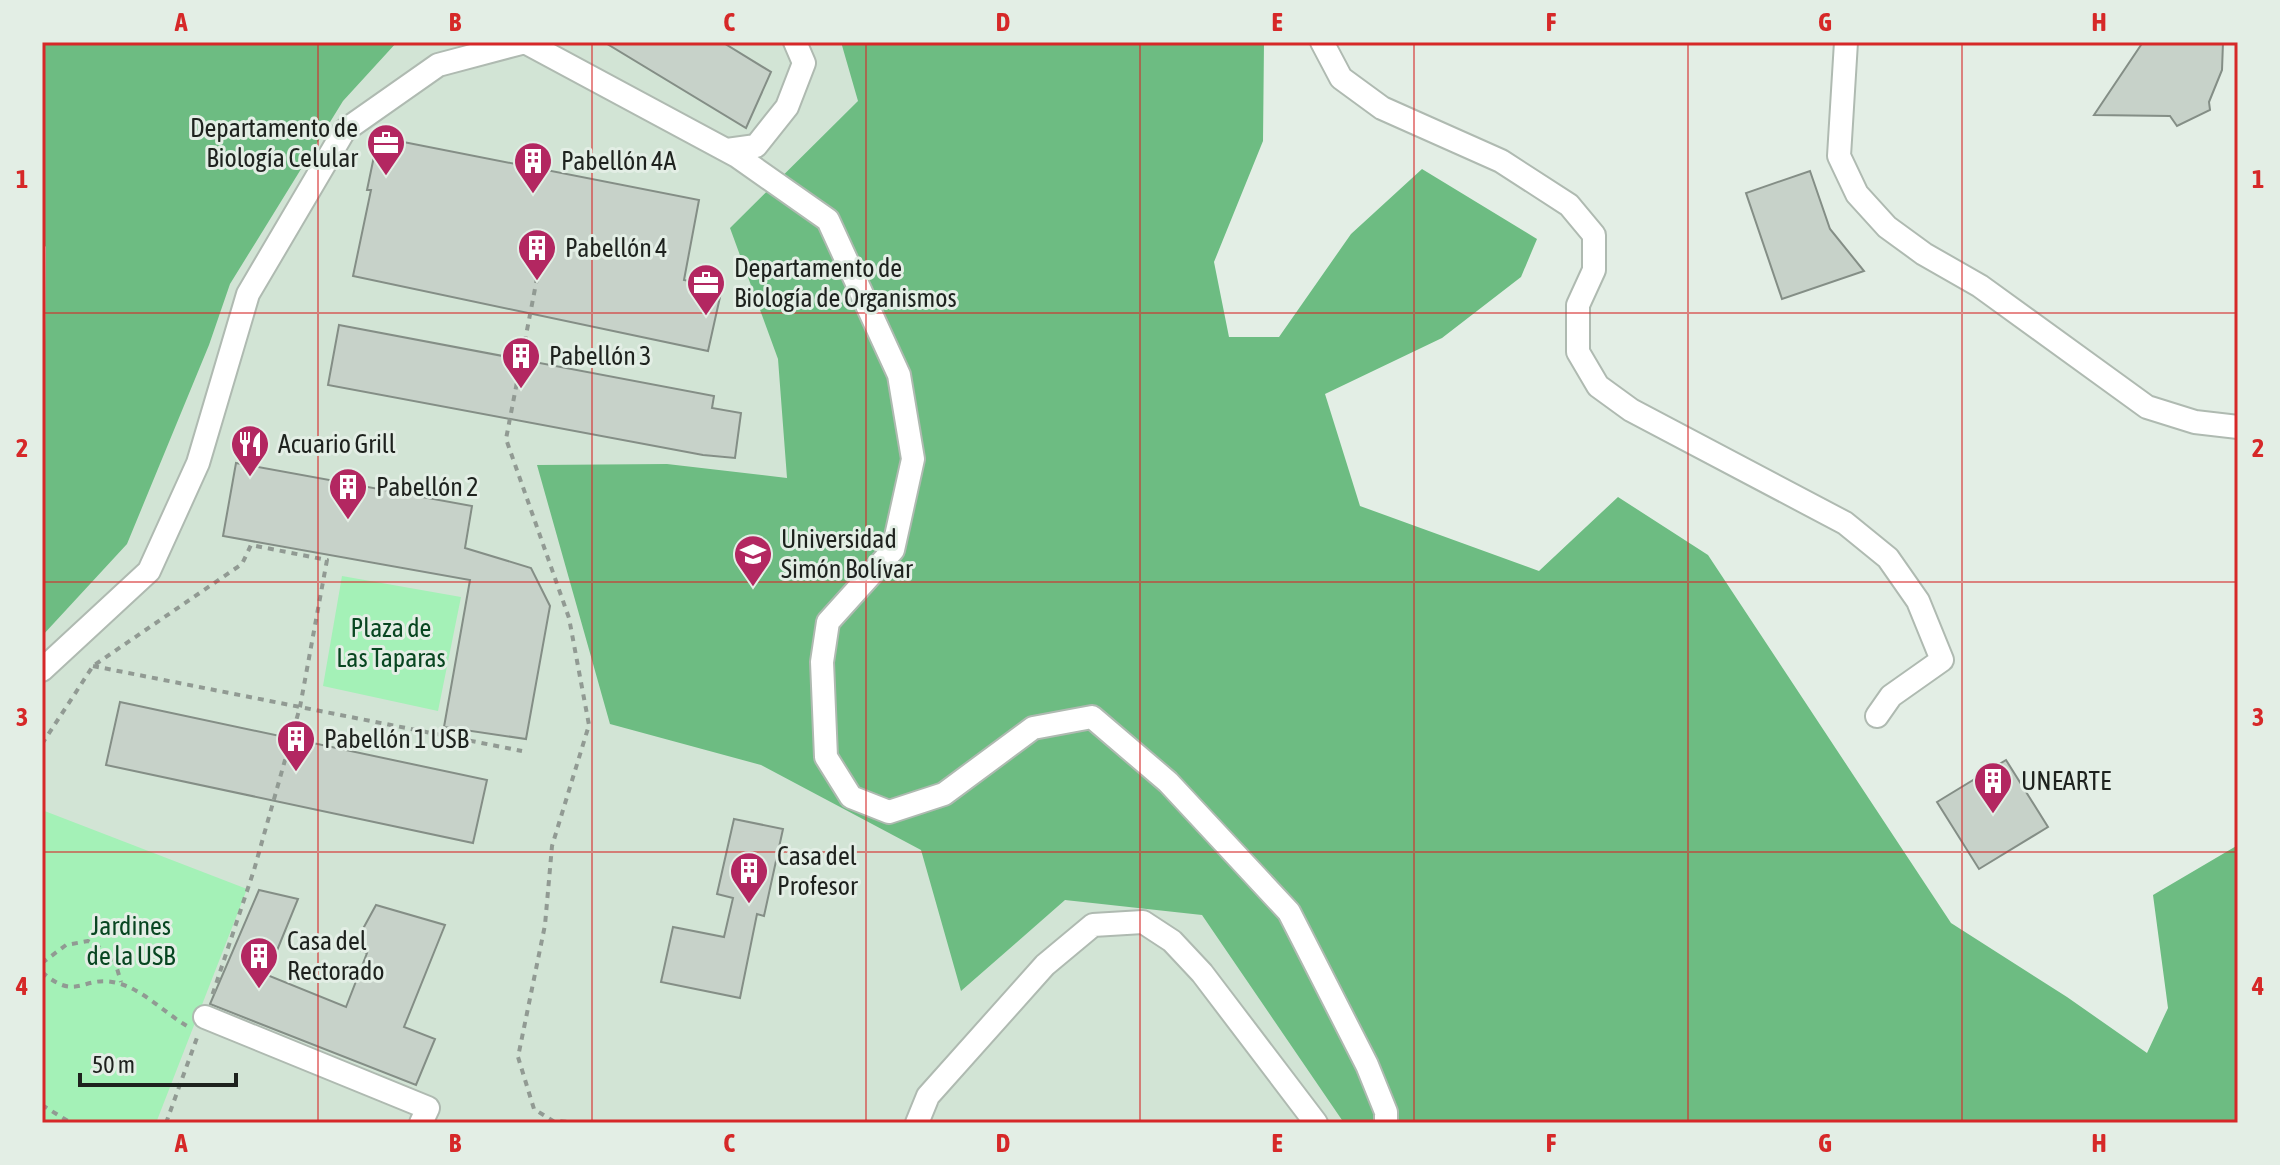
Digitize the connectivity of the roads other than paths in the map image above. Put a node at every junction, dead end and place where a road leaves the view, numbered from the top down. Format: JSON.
{"nodes":[{"id":1,"x":795,"y":42,"type":"edge"},
{"id":2,"x":1322,"y":42,"type":"edge"},
{"id":3,"x":1846,"y":42,"type":"edge"},
{"id":4,"x":727,"y":150,"type":"junction"},
{"id":5,"x":2238,"y":427,"type":"edge"},
{"id":6,"x":42,"y":670,"type":"edge"},
{"id":7,"x":1877,"y":716,"type":"dead end"},
{"id":8,"x":202,"y":1025,"type":"road end"},
{"id":9,"x":421,"y":1123,"type":"edge"},
{"id":10,"x":917,"y":1123,"type":"edge"},
{"id":11,"x":1316,"y":1123,"type":"edge"},
{"id":12,"x":1386,"y":1123,"type":"edge"}],
"edges":[{"from":1,"to":4,"type":"lane"},
{"from":2,"to":7,"type":"lane"},
{"from":3,"to":5,"type":"lane"},
{"from":4,"to":6,"type":"lane"},
{"from":4,"to":12,"type":"lane"},
{"from":8,"to":9,"type":"lane"},
{"from":10,"to":11,"type":"lane"}]}
